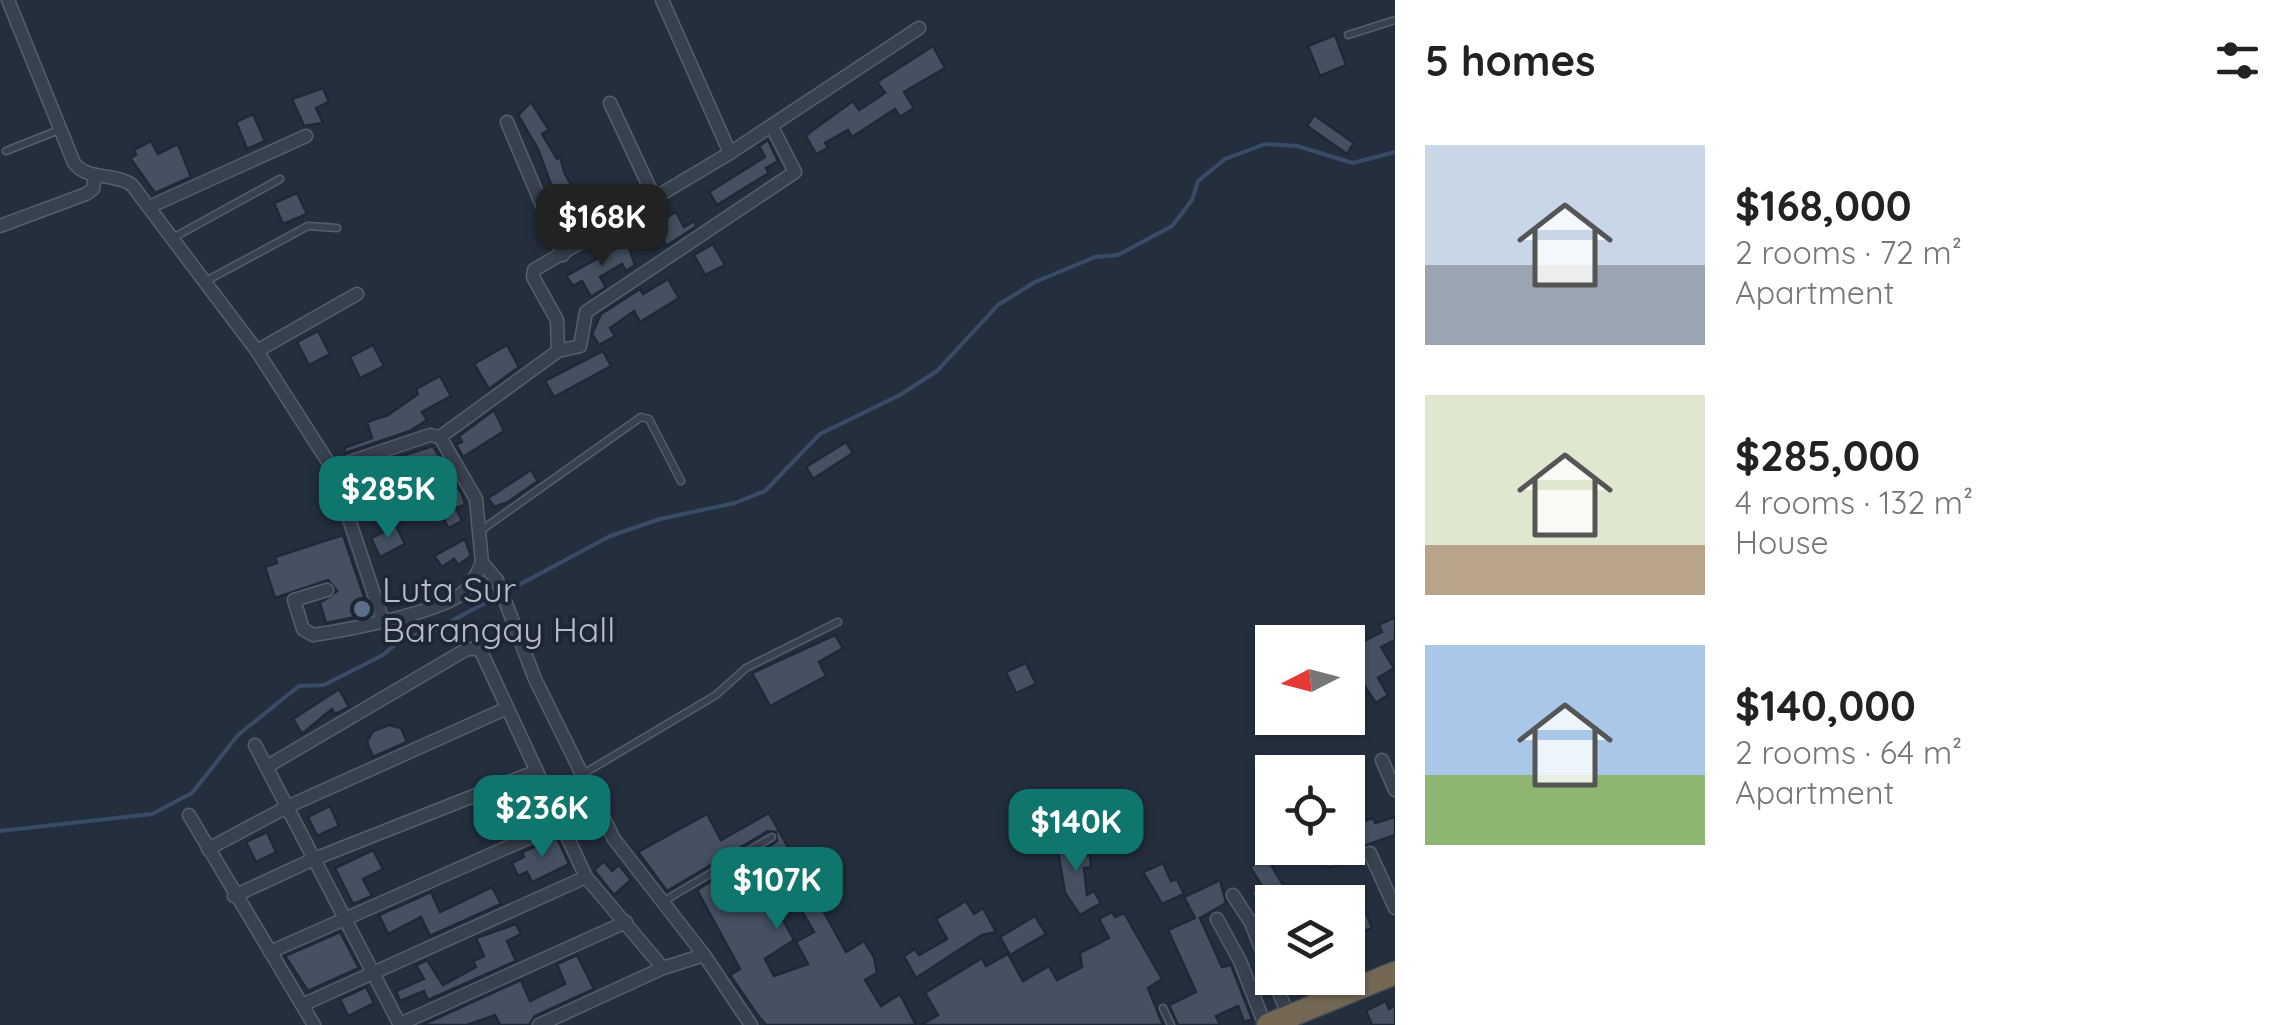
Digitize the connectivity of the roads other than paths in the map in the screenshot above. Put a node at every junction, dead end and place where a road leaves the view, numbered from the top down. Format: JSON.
{"nodes":[{"id":1,"x":662,"y":0,"type":"edge"},
{"id":2,"x":7,"y":10,"type":"edge"},
{"id":3,"x":1395,"y":20,"type":"edge"},
{"id":4,"x":919,"y":28,"type":"dead end"},
{"id":5,"x":1348,"y":35,"type":"dead end"},
{"id":6,"x":610,"y":102,"type":"dead end"},
{"id":7,"x":506,"y":122,"type":"dead end"},
{"id":8,"x":772,"y":127,"type":"junction"},
{"id":9,"x":59,"y":130,"type":"junction"},
{"id":10,"x":306,"y":136,"type":"dead end"},
{"id":11,"x":6,"y":151,"type":"dead end"},
{"id":12,"x":730,"y":153,"type":"junction"},
{"id":13,"x":95,"y":175,"type":"junction"},
{"id":14,"x":280,"y":179,"type":"dead end"},
{"id":15,"x":655,"y":199,"type":"junction"},
{"id":16,"x":149,"y":207,"type":"junction"},
{"id":17,"x":0,"y":226,"type":"edge"},
{"id":18,"x":337,"y":228,"type":"dead end"},
{"id":19,"x":170,"y":240,"type":"junction"},
{"id":20,"x":563,"y":255,"type":"junction"},
{"id":21,"x":206,"y":281,"type":"junction"},
{"id":22,"x":356,"y":294,"type":"dead end"},
{"id":23,"x":257,"y":350,"type":"junction"},
{"id":24,"x":558,"y":351,"type":"junction"},
{"id":25,"x":440,"y":438,"type":"junction"},
{"id":26,"x":332,"y":468,"type":"junction"},
{"id":27,"x":682,"y":480,"type":"dead end"},
{"id":28,"x":479,"y":531,"type":"junction"},
{"id":29,"x":482,"y":563,"type":"junction"},
{"id":30,"x":327,"y":590,"type":"dead end"},
{"id":31,"x":383,"y":621,"type":"junction"},
{"id":32,"x":838,"y":622,"type":"dead end"},
{"id":33,"x":504,"y":710,"type":"junction"},
{"id":34,"x":254,"y":744,"type":"dead end"},
{"id":35,"x":1382,"y":760,"type":"dead end"},
{"id":36,"x":268,"y":766,"type":"junction"},
{"id":37,"x":537,"y":771,"type":"junction"},
{"id":38,"x":582,"y":774,"type":"junction"},
{"id":39,"x":1395,"y":790,"type":"edge"},
{"id":40,"x":289,"y":806,"type":"junction"},
{"id":41,"x":189,"y":815,"type":"dead end"},
{"id":42,"x":560,"y":824,"type":"junction"},
{"id":43,"x":772,"y":838,"type":"dead end"},
{"id":44,"x":208,"y":850,"type":"junction"},
{"id":45,"x":1370,"y":853,"type":"dead end"},
{"id":46,"x":314,"y":858,"type":"junction"},
{"id":47,"x":586,"y":877,"type":"junction"},
{"id":48,"x":1233,"y":895,"type":"dead end"},
{"id":49,"x":234,"y":896,"type":"junction"},
{"id":50,"x":663,"y":902,"type":"junction"},
{"id":51,"x":1395,"y":908,"type":"edge"},
{"id":52,"x":1216,"y":919,"type":"dead end"},
{"id":53,"x":348,"y":920,"type":"junction"},
{"id":54,"x":626,"y":922,"type":"junction"},
{"id":55,"x":1255,"y":932,"type":"edge"},
{"id":56,"x":270,"y":952,"type":"junction"},
{"id":57,"x":704,"y":955,"type":"junction"},
{"id":58,"x":663,"y":968,"type":"junction"},
{"id":59,"x":375,"y":974,"type":"junction"},
{"id":60,"x":1391,"y":981,"type":"edge"},
{"id":61,"x":1273,"y":995,"type":"edge"},
{"id":62,"x":302,"y":1005,"type":"junction"},
{"id":63,"x":1163,"y":1008,"type":"dead end"},
{"id":64,"x":1274,"y":1022,"type":"edge"},
{"id":65,"x":314,"y":1025,"type":"edge"},
{"id":66,"x":400,"y":1025,"type":"edge"},
{"id":67,"x":539,"y":1025,"type":"edge"},
{"id":68,"x":751,"y":1025,"type":"edge"},
{"id":69,"x":1171,"y":1025,"type":"edge"}],
"edges":[{"from":1,"to":12,"type":"street"},
{"from":2,"to":9,"type":"street"},
{"from":3,"to":5,"type":"lane"},
{"from":4,"to":8,"type":"street"},
{"from":6,"to":15,"type":"street"},
{"from":7,"to":20,"type":"street"},
{"from":8,"to":12,"type":"street"},
{"from":8,"to":24,"type":"street"},
{"from":9,"to":11,"type":"lane"},
{"from":9,"to":13,"type":"street"},
{"from":10,"to":16,"type":"street"},
{"from":12,"to":15,"type":"street"},
{"from":13,"to":16,"type":"street"},
{"from":13,"to":17,"type":"street"},
{"from":14,"to":19,"type":"lane"},
{"from":15,"to":20,"type":"street"},
{"from":16,"to":19,"type":"street"},
{"from":18,"to":21,"type":"lane"},
{"from":19,"to":21,"type":"street"},
{"from":20,"to":24,"type":"street"},
{"from":21,"to":23,"type":"street"},
{"from":22,"to":23,"type":"street"},
{"from":23,"to":26,"type":"street"},
{"from":24,"to":25,"type":"street"},
{"from":25,"to":26,"type":"street"},
{"from":25,"to":28,"type":"street"},
{"from":26,"to":31,"type":"street"},
{"from":27,"to":28,"type":"lane"},
{"from":28,"to":29,"type":"street"},
{"from":29,"to":31,"type":"street"},
{"from":29,"to":38,"type":"street"},
{"from":30,"to":31,"type":"street"},
{"from":32,"to":38,"type":"lane"},
{"from":33,"to":36,"type":"street"},
{"from":33,"to":37,"type":"street"},
{"from":33,"to":40,"type":"street"},
{"from":34,"to":36,"type":"street"},
{"from":35,"to":39,"type":"street"},
{"from":36,"to":40,"type":"street"},
{"from":37,"to":42,"type":"street"},
{"from":37,"to":46,"type":"street"},
{"from":38,"to":50,"type":"street"},
{"from":40,"to":44,"type":"street"},
{"from":40,"to":46,"type":"street"},
{"from":41,"to":44,"type":"street"},
{"from":42,"to":47,"type":"street"},
{"from":42,"to":53,"type":"street"},
{"from":43,"to":50,"type":"lane"},
{"from":44,"to":49,"type":"street"},
{"from":45,"to":51,"type":"street"},
{"from":46,"to":49,"type":"street"},
{"from":46,"to":53,"type":"street"},
{"from":47,"to":54,"type":"street"},
{"from":47,"to":59,"type":"street"},
{"from":48,"to":55,"type":"street"},
{"from":49,"to":56,"type":"street"},
{"from":50,"to":57,"type":"street"},
{"from":52,"to":64,"type":"street"},
{"from":53,"to":56,"type":"street"},
{"from":53,"to":59,"type":"street"},
{"from":54,"to":58,"type":"street"},
{"from":54,"to":66,"type":"street"},
{"from":56,"to":62,"type":"street"},
{"from":57,"to":58,"type":"street"},
{"from":57,"to":68,"type":"street"},
{"from":58,"to":67,"type":"street"},
{"from":59,"to":62,"type":"street"},
{"from":59,"to":66,"type":"street"},
{"from":60,"to":64,"type":"highway"},
{"from":61,"to":64,"type":"street"},
{"from":62,"to":65,"type":"street"},
{"from":63,"to":69,"type":"lane"}]}
